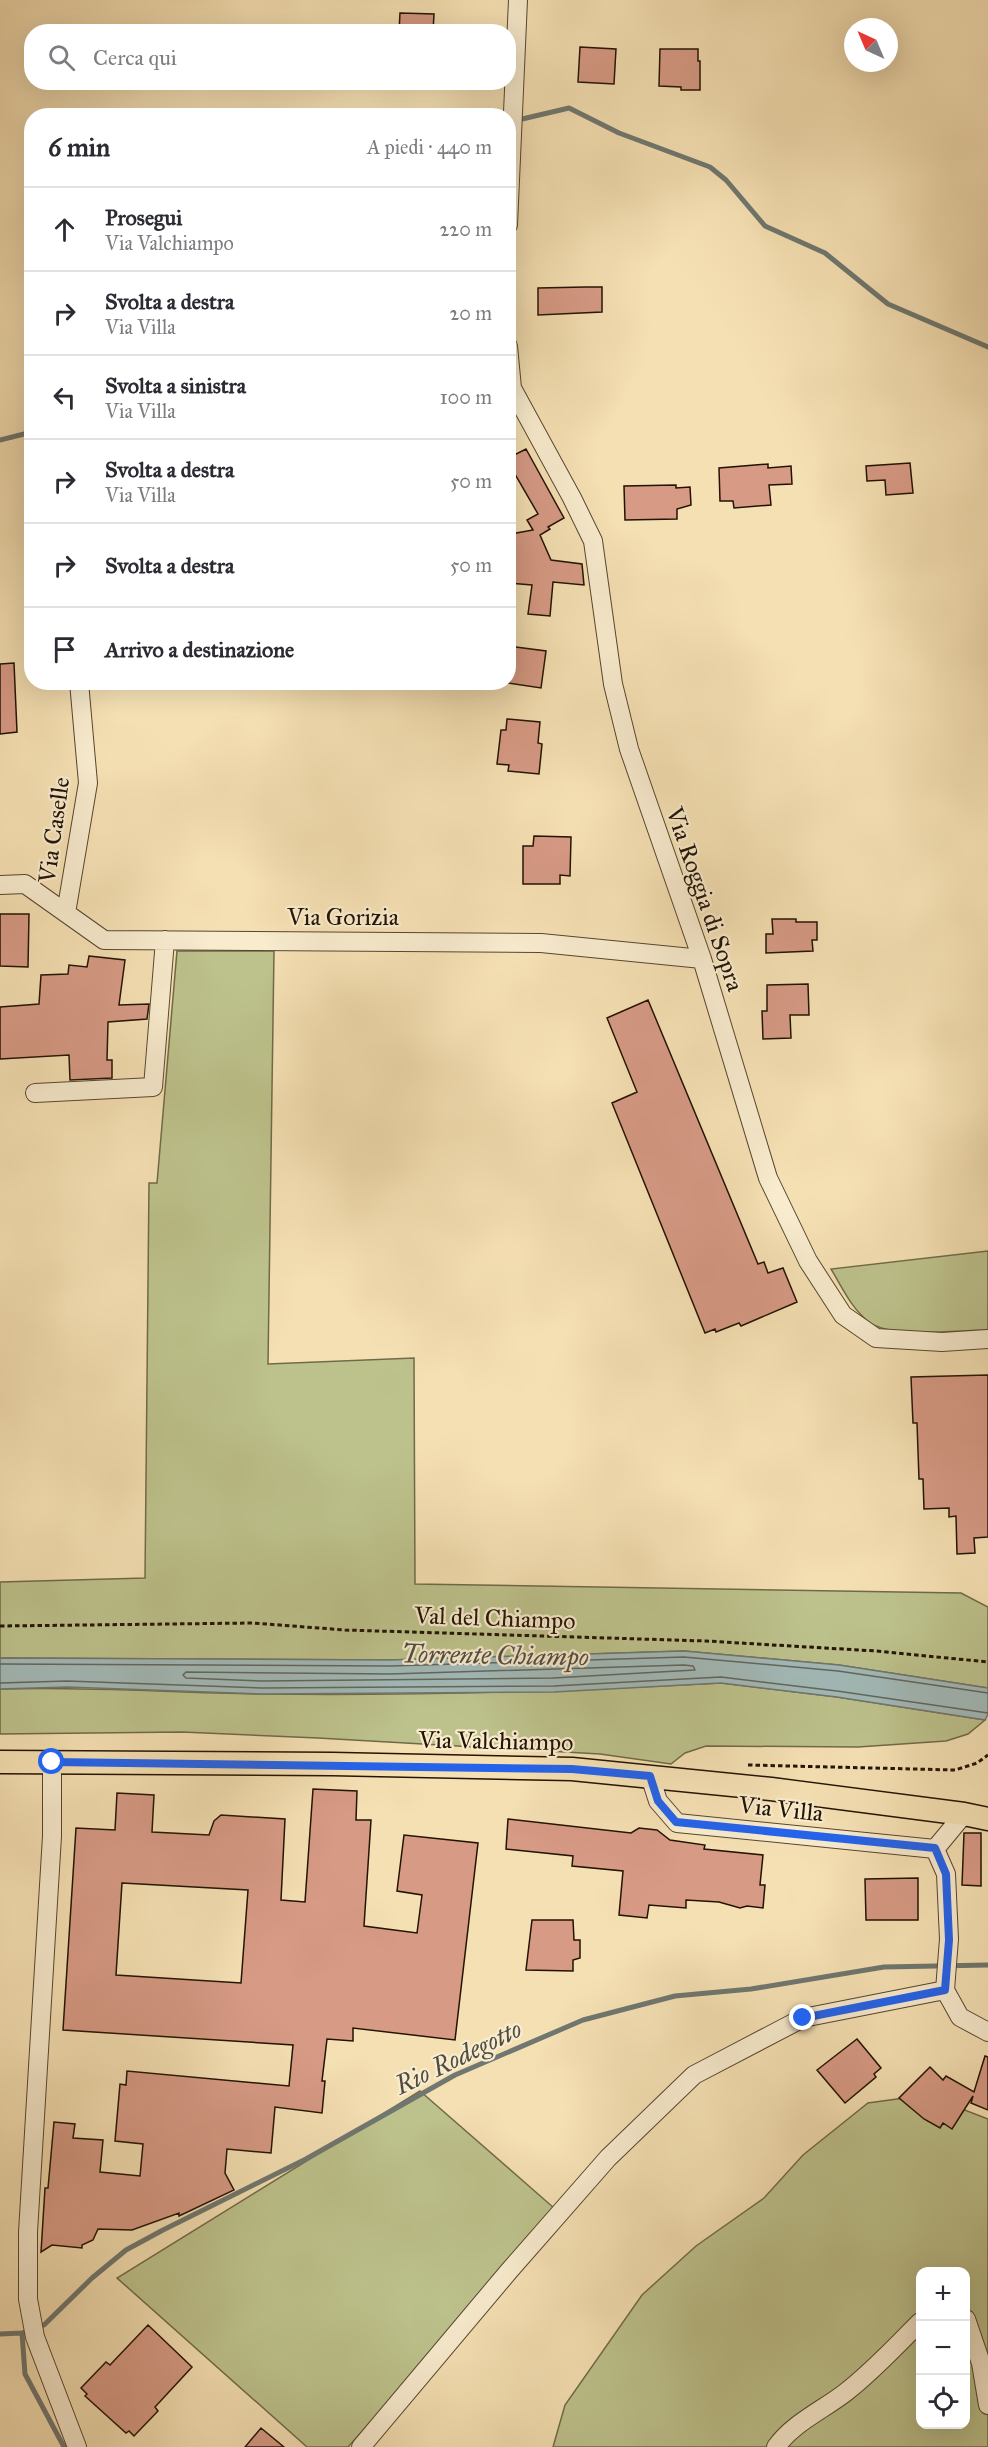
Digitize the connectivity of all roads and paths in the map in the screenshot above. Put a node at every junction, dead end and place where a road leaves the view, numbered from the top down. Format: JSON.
{"nodes":[{"id":1,"x":518,"y":0,"type":"edge"},
{"id":2,"x":516,"y":45,"type":"edge"},
{"id":3,"x":514,"y":90,"type":"edge"},
{"id":4,"x":513,"y":108,"type":"edge"},
{"id":5,"x":516,"y":395,"type":"edge"},
{"id":6,"x":80,"y":690,"type":"edge"},
{"id":7,"x":0,"y":885,"type":"edge"},
{"id":8,"x":66,"y":913,"type":"junction"},
{"id":9,"x":165,"y":940,"type":"junction"},
{"id":10,"x":702,"y":959,"type":"junction"},
{"id":11,"x":35,"y":1094,"type":"dead end"},
{"id":12,"x":988,"y":1339,"type":"edge"},
{"id":13,"x":0,"y":1626,"type":"edge"},
{"id":14,"x":988,"y":1662,"type":"edge"},
{"id":15,"x":988,"y":1755,"type":"edge"},
{"id":16,"x":0,"y":1762,"type":"edge"},
{"id":17,"x":52,"y":1762,"type":"junction"},
{"id":18,"x":744,"y":1765,"type":"dead end"},
{"id":19,"x":650,"y":1776,"type":"junction"},
{"id":20,"x":964,"y":1814,"type":"junction"},
{"id":21,"x":988,"y":1820,"type":"edge"},
{"id":22,"x":935,"y":1848,"type":"junction"},
{"id":23,"x":945,"y":1990,"type":"junction"},
{"id":24,"x":988,"y":2032,"type":"edge"},
{"id":25,"x":967,"y":2321,"type":"edge"},
{"id":26,"x":916,"y":2327,"type":"edge"},
{"id":27,"x":988,"y":2405,"type":"edge"},
{"id":28,"x":77,"y":2447,"type":"edge"},
{"id":29,"x":361,"y":2447,"type":"edge"},
{"id":30,"x":776,"y":2447,"type":"edge"}],
"edges":[{"from":1,"to":2,"type":"street"},
{"from":3,"to":4,"type":"street"},
{"from":5,"to":10,"type":"street","name":"Via Roggia di Sopra"},
{"from":6,"to":8,"type":"street","name":"Via Caselle"},
{"from":7,"to":8,"type":"street","name":"Via Gorizia"},
{"from":8,"to":9,"type":"street","name":"Via Gorizia"},
{"from":9,"to":10,"type":"street","name":"Via Gorizia"},
{"from":9,"to":11,"type":"street"},
{"from":10,"to":12,"type":"street","name":"Via Roggia di Sopra"},
{"from":13,"to":14,"type":"path","name":"Val del Chiampo"},
{"from":15,"to":18,"type":"path"},
{"from":16,"to":17,"type":"main road","name":"Via Valchiampo"},
{"from":17,"to":19,"type":"main road","name":"Via Valchiampo"},
{"from":17,"to":28,"type":"street"},
{"from":19,"to":20,"type":"main road","name":"Via Valchiampo"},
{"from":19,"to":22,"type":"street","name":"Via Villa"},
{"from":20,"to":21,"type":"main road","name":"Via Valchiampo"},
{"from":20,"to":22,"type":"street"},
{"from":22,"to":23,"type":"street"},
{"from":23,"to":24,"type":"street"},
{"from":23,"to":29,"type":"street"},
{"from":25,"to":27,"type":"street"},
{"from":26,"to":30,"type":"street"}]}
